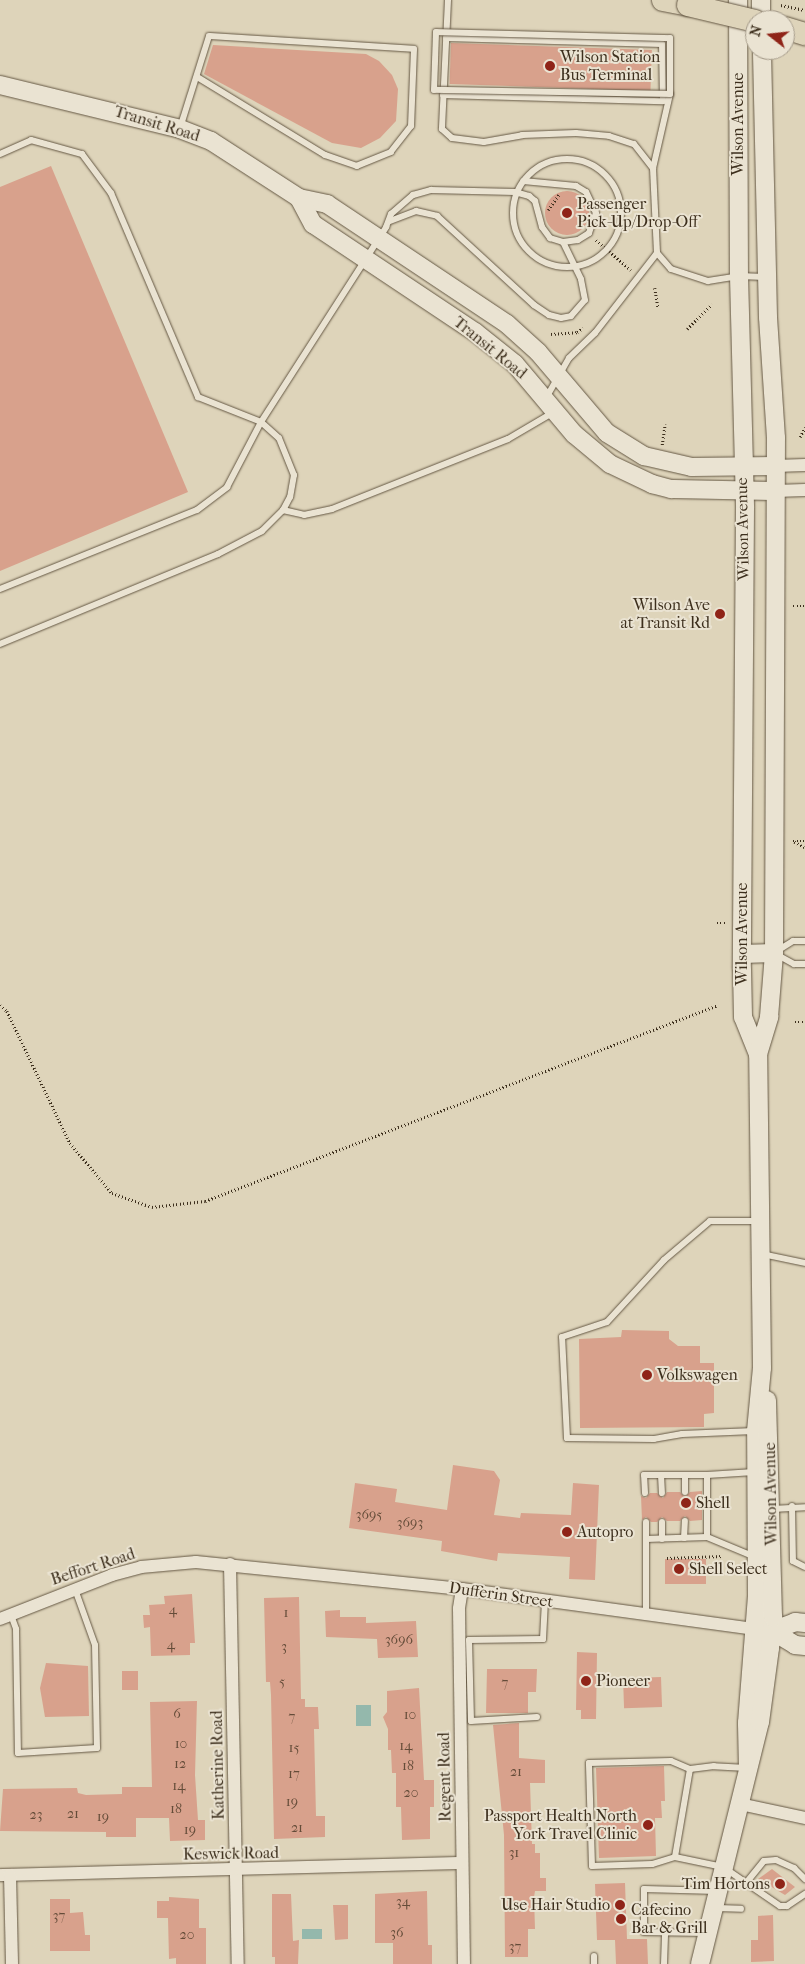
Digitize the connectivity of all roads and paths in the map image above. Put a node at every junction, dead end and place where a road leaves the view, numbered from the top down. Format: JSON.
{"nodes":[{"id":1,"x":448,"y":0,"type":"edge"},
{"id":2,"x":662,"y":0,"type":"edge"},
{"id":3,"x":738,"y":0,"type":"edge"},
{"id":4,"x":781,"y":5,"type":"dead end"},
{"id":5,"x":805,"y":10,"type":"edge"},
{"id":6,"x":745,"y":19,"type":"edge"},
{"id":7,"x":446,"y":38,"type":"junction"},
{"id":8,"x":762,"y":60,"type":"edge"},
{"id":9,"x":197,"y":77,"type":"junction"},
{"id":10,"x":0,"y":86,"type":"edge"},
{"id":11,"x":443,"y":94,"type":"junction"},
{"id":12,"x":670,"y":94,"type":"junction"},
{"id":13,"x":180,"y":129,"type":"junction"},
{"id":14,"x":0,"y":154,"type":"edge"},
{"id":15,"x":653,"y":168,"type":"junction"},
{"id":16,"x":523,"y":181,"type":"junction"},
{"id":17,"x":515,"y":192,"type":"junction"},
{"id":18,"x":567,"y":193,"type":"dead end"},
{"id":19,"x":299,"y":198,"type":"junction"},
{"id":20,"x":549,"y":219,"type":"dead end"},
{"id":21,"x":390,"y":221,"type":"junction"},
{"id":22,"x":589,"y":233,"type":"junction"},
{"id":23,"x":379,"y":238,"type":"junction"},
{"id":24,"x":563,"y":242,"type":"junction"},
{"id":25,"x":608,"y":250,"type":"junction"},
{"id":26,"x":657,"y":253,"type":"junction"},
{"id":27,"x":365,"y":259,"type":"junction"},
{"id":28,"x":575,"y":268,"type":"junction"},
{"id":29,"x":626,"y":276,"type":"dead end"},
{"id":30,"x":739,"y":276,"type":"junction"},
{"id":31,"x":767,"y":277,"type":"junction"},
{"id":32,"x":655,"y":288,"type":"dead end"},
{"id":33,"x":712,"y":304,"type":"dead end"},
{"id":34,"x":658,"y":308,"type":"dead end"},
{"id":35,"x":589,"y":324,"type":"dead end"},
{"id":36,"x":687,"y":329,"type":"dead end"},
{"id":37,"x":551,"y":334,"type":"dead end"},
{"id":38,"x":558,"y":376,"type":"junction"},
{"id":39,"x":550,"y":404,"type":"junction"},
{"id":40,"x":261,"y":422,"type":"junction"},
{"id":41,"x":664,"y":424,"type":"dead end"},
{"id":42,"x":805,"y":427,"type":"edge"},
{"id":43,"x":800,"y":437,"type":"dead end"},
{"id":44,"x":660,"y":452,"type":"dead end"},
{"id":45,"x":805,"y":465,"type":"edge"},
{"id":46,"x":775,"y":466,"type":"junction"},
{"id":47,"x":742,"y":467,"type":"junction"},
{"id":48,"x":805,"y":490,"type":"edge"},
{"id":49,"x":744,"y":491,"type":"junction"},
{"id":50,"x":775,"y":491,"type":"junction"},
{"id":51,"x":283,"y":510,"type":"junction"},
{"id":52,"x":0,"y":590,"type":"edge"},
{"id":53,"x":804,"y":605,"type":"edge"},
{"id":54,"x":793,"y":606,"type":"dead end"},
{"id":55,"x":0,"y":644,"type":"edge"},
{"id":56,"x":805,"y":841,"type":"edge"},
{"id":57,"x":804,"y":848,"type":"edge"},
{"id":58,"x":805,"y":941,"type":"edge"},
{"id":59,"x":774,"y":953,"type":"junction"},
{"id":60,"x":742,"y":954,"type":"junction"},
{"id":61,"x":805,"y":964,"type":"edge"},
{"id":62,"x":0,"y":1005,"type":"edge"},
{"id":63,"x":718,"y":1005,"type":"dead end"},
{"id":64,"x":795,"y":1022,"type":"dead end"},
{"id":65,"x":805,"y":1022,"type":"edge"},
{"id":66,"x":758,"y":1054,"type":"junction"},
{"id":67,"x":761,"y":1221,"type":"junction"},
{"id":68,"x":761,"y":1254,"type":"junction"},
{"id":69,"x":805,"y":1263,"type":"edge"},
{"id":70,"x":762,"y":1368,"type":"junction"},
{"id":71,"x":756,"y":1431,"type":"junction"},
{"id":72,"x":756,"y":1472,"type":"junction"},
{"id":73,"x":661,"y":1475,"type":"junction"},
{"id":74,"x":685,"y":1475,"type":"junction"},
{"id":75,"x":707,"y":1475,"type":"junction"},
{"id":76,"x":685,"y":1492,"type":"dead end"},
{"id":77,"x":645,"y":1493,"type":"dead end"},
{"id":78,"x":662,"y":1493,"type":"dead end"},
{"id":79,"x":792,"y":1506,"type":"junction"},
{"id":80,"x":805,"y":1507,"type":"edge"},
{"id":81,"x":771,"y":1509,"type":"junction"},
{"id":82,"x":685,"y":1521,"type":"dead end"},
{"id":83,"x":646,"y":1522,"type":"dead end"},
{"id":84,"x":662,"y":1522,"type":"dead end"},
{"id":85,"x":707,"y":1537,"type":"junction"},
{"id":86,"x":684,"y":1538,"type":"junction"},
{"id":87,"x":646,"y":1539,"type":"junction"},
{"id":88,"x":662,"y":1539,"type":"junction"},
{"id":89,"x":724,"y":1556,"type":"dead end"},
{"id":90,"x":756,"y":1557,"type":"junction"},
{"id":91,"x":667,"y":1558,"type":"dead end"},
{"id":92,"x":230,"y":1564,"type":"junction"},
{"id":93,"x":805,"y":1567,"type":"edge"},
{"id":94,"x":75,"y":1589,"type":"junction"},
{"id":95,"x":462,"y":1589,"type":"junction"},
{"id":96,"x":545,"y":1601,"type":"junction"},
{"id":97,"x":646,"y":1615,"type":"junction"},
{"id":98,"x":5,"y":1617,"type":"edge"},
{"id":99,"x":805,"y":1623,"type":"edge"},
{"id":100,"x":763,"y":1630,"type":"junction"},
{"id":101,"x":805,"y":1646,"type":"edge"},
{"id":102,"x":465,"y":1666,"type":"junction"},
{"id":103,"x":537,"y":1718,"type":"dead end"},
{"id":104,"x":466,"y":1722,"type":"junction"},
{"id":105,"x":748,"y":1768,"type":"junction"},
{"id":106,"x":690,"y":1769,"type":"junction"},
{"id":107,"x":740,"y":1804,"type":"junction"},
{"id":108,"x":805,"y":1818,"type":"edge"},
{"id":109,"x":675,"y":1857,"type":"junction"},
{"id":110,"x":462,"y":1863,"type":"junction"},
{"id":111,"x":724,"y":1868,"type":"junction"},
{"id":112,"x":236,"y":1870,"type":"junction"},
{"id":113,"x":5,"y":1875,"type":"edge"},
{"id":114,"x":805,"y":1879,"type":"edge"},
{"id":115,"x":746,"y":1883,"type":"junction"},
{"id":116,"x":805,"y":1894,"type":"edge"},
{"id":117,"x":715,"y":1900,"type":"junction"},
{"id":118,"x":740,"y":1909,"type":"dead end"},
{"id":119,"x":665,"y":1932,"type":"junction"},
{"id":120,"x":707,"y":1933,"type":"junction"},
{"id":121,"x":594,"y":1956,"type":"dead end"},
{"id":122,"x":12,"y":1964,"type":"edge"},
{"id":123,"x":238,"y":1964,"type":"edge"},
{"id":124,"x":464,"y":1964,"type":"edge"},
{"id":125,"x":594,"y":1964,"type":"edge"},
{"id":126,"x":664,"y":1964,"type":"edge"},
{"id":127,"x":700,"y":1964,"type":"edge"}],
"edges":[{"from":1,"to":7,"type":"lane"},
{"from":2,"to":6,"type":"highway","bridge":true},
{"from":3,"to":30,"type":"main road","name":"Wilson Avenue"},
{"from":4,"to":5,"type":"path"},
{"from":7,"to":11,"type":"lane"},
{"from":7,"to":11,"type":"lane"},
{"from":8,"to":31,"type":"main road","name":"Wilson Avenue"},
{"from":9,"to":9,"type":"lane"},
{"from":9,"to":13,"type":"lane"},
{"from":10,"to":13,"type":"main road","name":"Transit Road"},
{"from":11,"to":15,"type":"lane"},
{"from":12,"to":12,"type":"lane","bridge":true},
{"from":12,"to":15,"type":"lane"},
{"from":13,"to":19,"type":"main road","name":"Transit Road"},
{"from":14,"to":40,"type":"lane"},
{"from":15,"to":26,"type":"lane"},
{"from":16,"to":17,"type":"lane"},
{"from":16,"to":22,"type":"lane"},
{"from":16,"to":25,"type":"lane"},
{"from":17,"to":21,"type":"lane"},
{"from":17,"to":24,"type":"lane"},
{"from":17,"to":28,"type":"lane"},
{"from":18,"to":20,"type":"path"},
{"from":19,"to":23,"type":"main road","name":"Transit Road"},
{"from":19,"to":27,"type":"main road","name":"Transit Road"},
{"from":21,"to":23,"type":"lane"},
{"from":21,"to":28,"type":"lane"},
{"from":22,"to":24,"type":"lane"},
{"from":22,"to":25,"type":"path"},
{"from":23,"to":27,"type":"lane"},
{"from":23,"to":38,"type":"main road","name":"Transit Road"},
{"from":24,"to":28,"type":"lane"},
{"from":25,"to":28,"type":"lane"},
{"from":25,"to":29,"type":"path"},
{"from":26,"to":30,"type":"lane"},
{"from":26,"to":38,"type":"lane"},
{"from":27,"to":39,"type":"main road","name":"Transit Road"},
{"from":27,"to":40,"type":"lane"},
{"from":30,"to":31,"type":"lane"},
{"from":30,"to":47,"type":"main road","name":"Wilson Avenue"},
{"from":31,"to":46,"type":"main road","name":"Wilson Avenue"},
{"from":32,"to":34,"type":"path"},
{"from":33,"to":36,"type":"path"},
{"from":35,"to":37,"type":"path"},
{"from":38,"to":39,"type":"lane"},
{"from":38,"to":47,"type":"main road","name":"Transit Road"},
{"from":39,"to":49,"type":"main road","name":"Transit Road"},
{"from":39,"to":51,"type":"lane"},
{"from":40,"to":51,"type":"lane"},
{"from":40,"to":52,"type":"lane"},
{"from":41,"to":44,"type":"path"},
{"from":42,"to":43,"type":"path"},
{"from":45,"to":46,"type":"street"},
{"from":46,"to":47,"type":"main road","name":"Transit Road"},
{"from":46,"to":50,"type":"main road","name":"Wilson Avenue"},
{"from":47,"to":49,"type":"main road","name":"Wilson Avenue"},
{"from":48,"to":50,"type":"street"},
{"from":49,"to":50,"type":"main road","name":"Transit Road"},
{"from":49,"to":60,"type":"main road","name":"Wilson Avenue"},
{"from":50,"to":59,"type":"main road","name":"Wilson Avenue"},
{"from":51,"to":55,"type":"lane"},
{"from":53,"to":54,"type":"path"},
{"from":56,"to":57,"type":"path"},
{"from":58,"to":59,"type":"lane"},
{"from":59,"to":60,"type":"main road"},
{"from":59,"to":61,"type":"lane"},
{"from":59,"to":66,"type":"main road","name":"Wilson Avenue"},
{"from":60,"to":66,"type":"main road","name":"Wilson Avenue"},
{"from":62,"to":63,"type":"path"},
{"from":64,"to":65,"type":"path"},
{"from":66,"to":67,"type":"main road","name":"Wilson Avenue"},
{"from":67,"to":68,"type":"main road","name":"Wilson Avenue"},
{"from":67,"to":71,"type":"lane"},
{"from":68,"to":69,"type":"lane"},
{"from":68,"to":70,"type":"main road","name":"Wilson Avenue"},
{"from":70,"to":71,"type":"main road","name":"Wilson Avenue"},
{"from":70,"to":81,"type":"main road","name":"Wilson Avenue"},
{"from":71,"to":72,"type":"main road","name":"Wilson Avenue"},
{"from":72,"to":75,"type":"lane"},
{"from":72,"to":90,"type":"main road","name":"Wilson Avenue"},
{"from":73,"to":74,"type":"lane"},
{"from":73,"to":77,"type":"lane"},
{"from":73,"to":78,"type":"lane"},
{"from":74,"to":75,"type":"lane"},
{"from":74,"to":76,"type":"lane"},
{"from":75,"to":85,"type":"lane"},
{"from":79,"to":80,"type":"lane"},
{"from":79,"to":81,"type":"lane"},
{"from":79,"to":93,"type":"lane"},
{"from":81,"to":100,"type":"main road","name":"Wilson Avenue"},
{"from":82,"to":86,"type":"lane"},
{"from":83,"to":87,"type":"lane"},
{"from":84,"to":88,"type":"lane"},
{"from":85,"to":86,"type":"lane"},
{"from":85,"to":90,"type":"lane"},
{"from":86,"to":88,"type":"lane"},
{"from":87,"to":88,"type":"lane"},
{"from":87,"to":97,"type":"lane"},
{"from":89,"to":91,"type":"path"},
{"from":90,"to":100,"type":"main road","name":"Wilson Avenue"},
{"from":92,"to":94,"type":"street","name":"Beffort Road"},
{"from":92,"to":95,"type":"street","name":"Dufferin Street"},
{"from":92,"to":112,"type":"street","name":"Katherine Road"},
{"from":94,"to":98,"type":"street","name":"Beffort Road"},
{"from":94,"to":98,"type":"lane"},
{"from":95,"to":96,"type":"street","name":"Dufferin Street"},
{"from":95,"to":102,"type":"street","name":"Regent Road"},
{"from":96,"to":97,"type":"street","name":"Dufferin Street"},
{"from":96,"to":102,"type":"lane"},
{"from":97,"to":100,"type":"street","name":"Dufferin Street"},
{"from":99,"to":100,"type":"main road","name":"Dufferin Street"},
{"from":100,"to":101,"type":"main road","name":"Dufferin Street"},
{"from":100,"to":105,"type":"main road","name":"Wilson Avenue"},
{"from":102,"to":104,"type":"street","name":"Regent Road"},
{"from":103,"to":104,"type":"lane"},
{"from":104,"to":110,"type":"street","name":"Regent Road"},
{"from":105,"to":106,"type":"lane"},
{"from":105,"to":107,"type":"main road","name":"Wilson Avenue"},
{"from":106,"to":109,"type":"lane"},
{"from":106,"to":109,"type":"lane"},
{"from":107,"to":108,"type":"street"},
{"from":107,"to":111,"type":"main road","name":"Wilson Avenue"},
{"from":109,"to":111,"type":"lane"},
{"from":110,"to":112,"type":"street","name":"Keswick Road"},
{"from":110,"to":124,"type":"street","name":"Regent Road"},
{"from":111,"to":115,"type":"lane"},
{"from":111,"to":117,"type":"main road","name":"Wilson Avenue"},
{"from":112,"to":113,"type":"street","name":"Keswick Road"},
{"from":112,"to":123,"type":"street","name":"Katherine Road"},
{"from":113,"to":122,"type":"street"},
{"from":114,"to":115,"type":"lane"},
{"from":115,"to":116,"type":"lane"},
{"from":117,"to":118,"type":"lane"},
{"from":117,"to":119,"type":"lane"},
{"from":117,"to":120,"type":"main road","name":"Wilson Avenue"},
{"from":119,"to":120,"type":"lane"},
{"from":119,"to":126,"type":"lane"},
{"from":120,"to":127,"type":"main road","name":"Wilson Avenue"},
{"from":121,"to":125,"type":"lane"}]}
